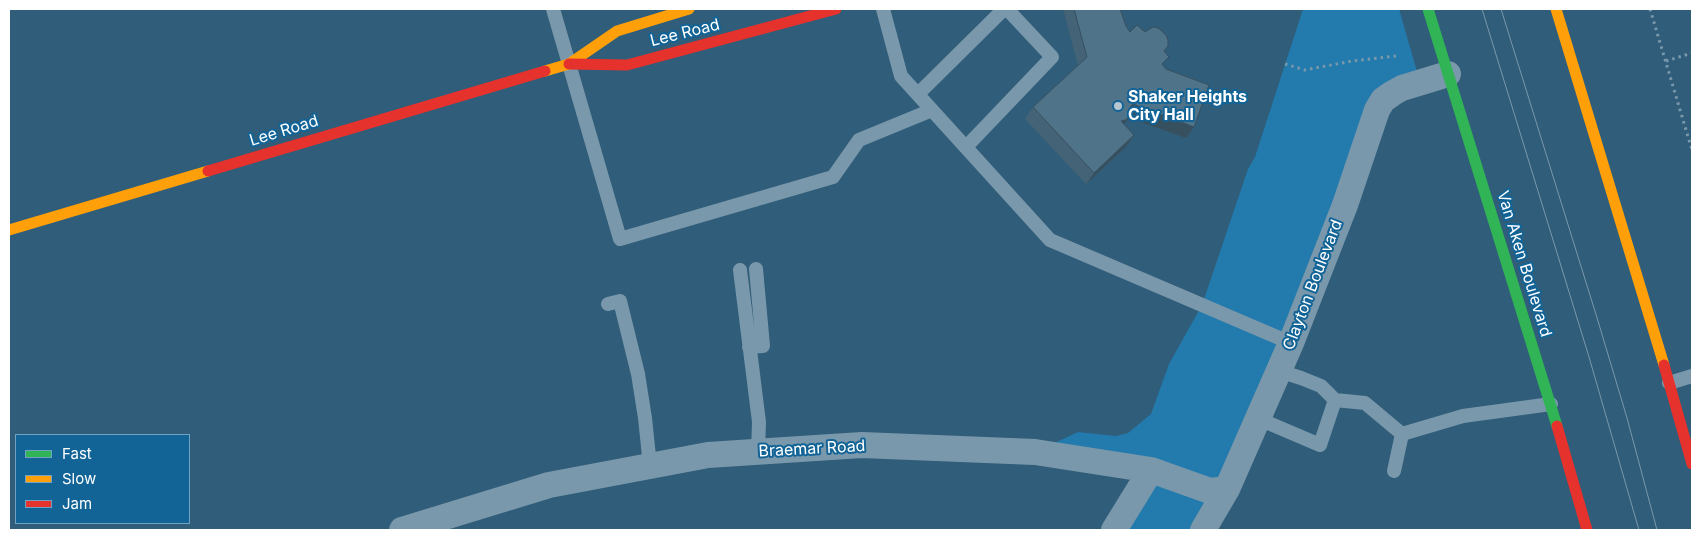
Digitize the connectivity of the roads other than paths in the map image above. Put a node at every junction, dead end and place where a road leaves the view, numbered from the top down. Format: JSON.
{"nodes":[{"id":1,"x":553,"y":9,"type":"edge"},
{"id":2,"x":689,"y":9,"type":"edge"},
{"id":3,"x":836,"y":9,"type":"edge"},
{"id":4,"x":882,"y":9,"type":"edge"},
{"id":5,"x":1004,"y":9,"type":"edge"},
{"id":6,"x":1007,"y":9,"type":"edge"},
{"id":7,"x":1428,"y":9,"type":"edge"},
{"id":8,"x":1556,"y":9,"type":"edge"},
{"id":9,"x":569,"y":64,"type":"junction"},
{"id":10,"x":1448,"y":74,"type":"junction"},
{"id":11,"x":918,"y":94,"type":"junction"},
{"id":12,"x":932,"y":110,"type":"junction"},
{"id":13,"x":966,"y":147,"type":"junction"},
{"id":14,"x":9,"y":230,"type":"edge"},
{"id":15,"x":756,"y":269,"type":"dead end"},
{"id":16,"x":740,"y":270,"type":"dead end"},
{"id":17,"x":608,"y":304,"type":"dead end"},
{"id":18,"x":1291,"y":343,"type":"junction"},
{"id":19,"x":749,"y":347,"type":"junction"},
{"id":20,"x":1279,"y":371,"type":"junction"},
{"id":21,"x":1692,"y":376,"type":"edge"},
{"id":22,"x":1670,"y":383,"type":"junction"},
{"id":23,"x":1335,"y":400,"type":"junction"},
{"id":24,"x":1551,"y":404,"type":"junction"},
{"id":25,"x":1258,"y":419,"type":"junction"},
{"id":26,"x":1402,"y":434,"type":"junction"},
{"id":27,"x":758,"y":452,"type":"junction"},
{"id":28,"x":1692,"y":464,"type":"edge"},
{"id":29,"x":650,"y":466,"type":"junction"},
{"id":30,"x":1151,"y":470,"type":"junction"},
{"id":31,"x":1394,"y":471,"type":"dead end"},
{"id":32,"x":1226,"y":489,"type":"junction"},
{"id":33,"x":402,"y":530,"type":"edge"},
{"id":34,"x":1114,"y":530,"type":"edge"},
{"id":35,"x":1203,"y":530,"type":"edge"},
{"id":36,"x":1587,"y":530,"type":"edge"}],
"edges":[{"from":1,"to":9,"type":"lane"},
{"from":2,"to":9,"type":"main road","name":"Lee Road"},
{"from":3,"to":9,"type":"main road","name":"Lee Road"},
{"from":4,"to":11,"type":"lane"},
{"from":5,"to":11,"type":"lane"},
{"from":6,"to":13,"type":"lane"},
{"from":7,"to":10,"type":"main road","name":"Van Aken Boulevard"},
{"from":8,"to":22,"type":"main road"},
{"from":9,"to":12,"type":"lane"},
{"from":9,"to":14,"type":"main road","name":"Lee Road"},
{"from":10,"to":18,"type":"street","name":"Clayton Boulevard"},
{"from":10,"to":24,"type":"main road","name":"Van Aken Boulevard"},
{"from":11,"to":12,"type":"lane"},
{"from":12,"to":13,"type":"lane"},
{"from":13,"to":18,"type":"lane"},
{"from":15,"to":19,"type":"lane"},
{"from":16,"to":19,"type":"lane"},
{"from":17,"to":29,"type":"lane"},
{"from":18,"to":20,"type":"street","name":"Clayton Boulevard"},
{"from":19,"to":27,"type":"lane"},
{"from":20,"to":23,"type":"lane"},
{"from":20,"to":25,"type":"street","name":"Clayton Boulevard"},
{"from":21,"to":22,"type":"lane"},
{"from":22,"to":28,"type":"main road"},
{"from":23,"to":25,"type":"lane"},
{"from":23,"to":26,"type":"lane"},
{"from":24,"to":26,"type":"lane"},
{"from":24,"to":36,"type":"main road","name":"Van Aken Boulevard"},
{"from":25,"to":32,"type":"street","name":"Clayton Boulevard"},
{"from":26,"to":31,"type":"lane"},
{"from":27,"to":29,"type":"street","name":"Braemar Road"},
{"from":27,"to":30,"type":"street","name":"Braemar Road"},
{"from":29,"to":33,"type":"street","name":"Braemar Road"},
{"from":30,"to":32,"type":"street","name":"Braemar Road"},
{"from":30,"to":34,"type":"street"},
{"from":32,"to":35,"type":"street","name":"Clayton Boulevard"}]}
